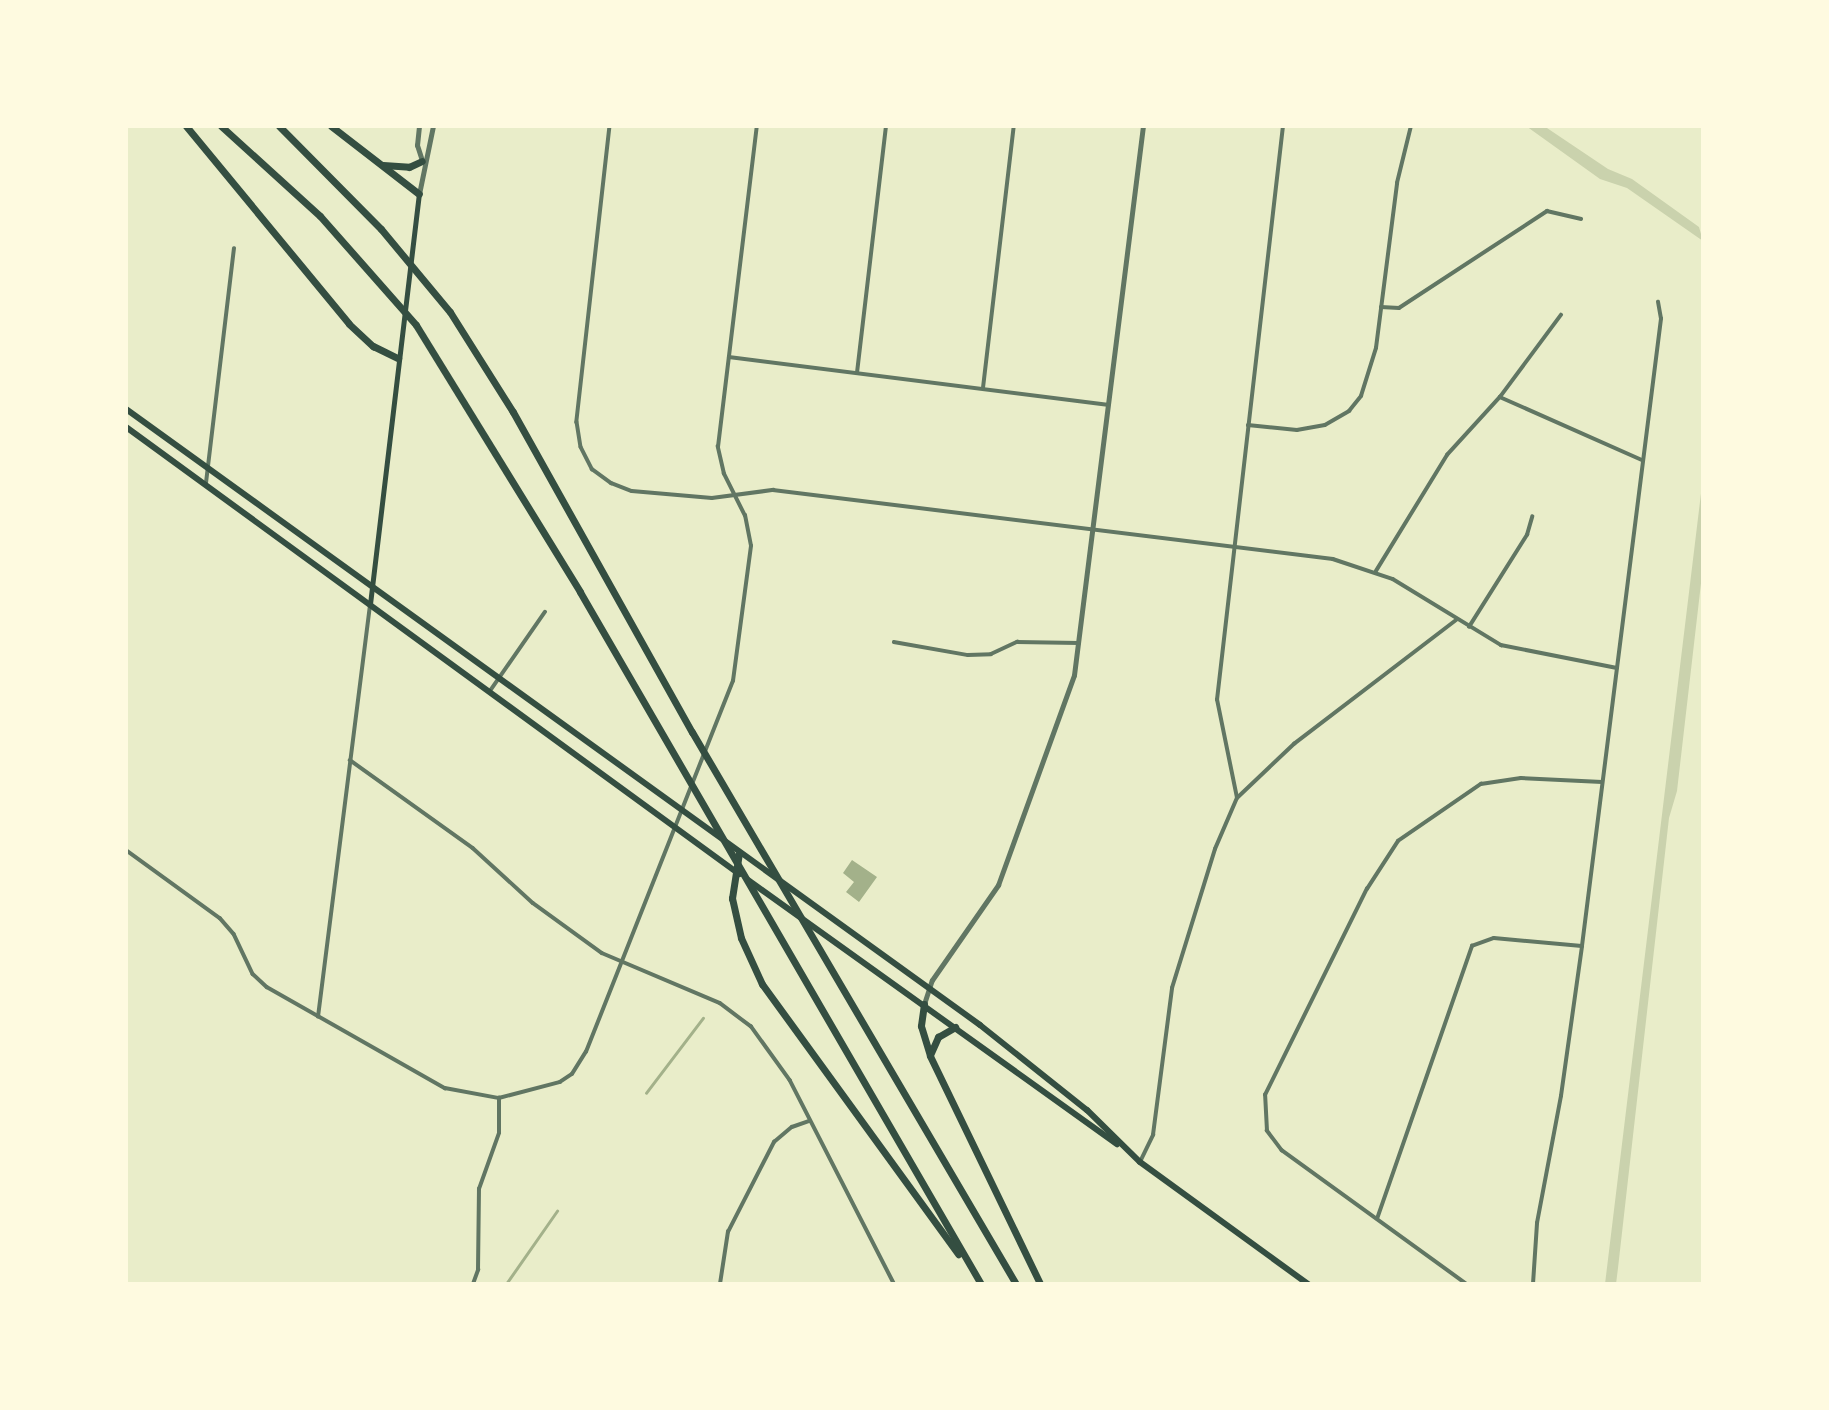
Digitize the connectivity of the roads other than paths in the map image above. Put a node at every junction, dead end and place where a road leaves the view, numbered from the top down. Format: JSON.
{"nodes":[{"id":1,"x":186,"y":126,"type":"edge"},
{"id":2,"x":221,"y":126,"type":"edge"},
{"id":3,"x":279,"y":126,"type":"edge"},
{"id":4,"x":331,"y":126,"type":"edge"},
{"id":5,"x":419,"y":126,"type":"edge"},
{"id":6,"x":433,"y":126,"type":"edge"},
{"id":7,"x":610,"y":126,"type":"edge"},
{"id":8,"x":757,"y":126,"type":"edge"},
{"id":9,"x":886,"y":126,"type":"edge"},
{"id":10,"x":1014,"y":126,"type":"edge"},
{"id":11,"x":1143,"y":126,"type":"edge"},
{"id":12,"x":1283,"y":126,"type":"edge"},
{"id":13,"x":1411,"y":126,"type":"edge"},
{"id":14,"x":422,"y":161,"type":"junction"},
{"id":15,"x":380,"y":164,"type":"junction"},
{"id":16,"x":419,"y":194,"type":"junction"},
{"id":17,"x":1581,"y":219,"type":"dead end"},
{"id":18,"x":234,"y":249,"type":"dead end"},
{"id":19,"x":1658,"y":302,"type":"dead end"},
{"id":20,"x":1381,"y":307,"type":"junction"},
{"id":21,"x":1561,"y":315,"type":"dead end"},
{"id":22,"x":729,"y":357,"type":"junction"},
{"id":23,"x":398,"y":358,"type":"junction"},
{"id":24,"x":857,"y":373,"type":"junction"},
{"id":25,"x":983,"y":388,"type":"junction"},
{"id":26,"x":1500,"y":397,"type":"junction"},
{"id":27,"x":1109,"y":405,"type":"junction"},
{"id":28,"x":126,"y":409,"type":"edge"},
{"id":29,"x":1248,"y":425,"type":"junction"},
{"id":30,"x":126,"y":427,"type":"edge"},
{"id":31,"x":1642,"y":460,"type":"junction"},
{"id":32,"x":206,"y":467,"type":"junction"},
{"id":33,"x":206,"y":485,"type":"junction"},
{"id":34,"x":735,"y":496,"type":"junction"},
{"id":35,"x":1532,"y":517,"type":"dead end"},
{"id":36,"x":1093,"y":531,"type":"junction"},
{"id":37,"x":1234,"y":547,"type":"junction"},
{"id":38,"x":1376,"y":571,"type":"junction"},
{"id":39,"x":372,"y":588,"type":"junction"},
{"id":40,"x":370,"y":604,"type":"junction"},
{"id":41,"x":545,"y":612,"type":"dead end"},
{"id":42,"x":1456,"y":620,"type":"junction"},
{"id":43,"x":1469,"y":627,"type":"junction"},
{"id":44,"x":894,"y":642,"type":"dead end"},
{"id":45,"x":1079,"y":643,"type":"junction"},
{"id":46,"x":1616,"y":668,"type":"junction"},
{"id":47,"x":497,"y":679,"type":"junction"},
{"id":48,"x":490,"y":691,"type":"junction"},
{"id":49,"x":350,"y":760,"type":"junction"},
{"id":50,"x":1602,"y":782,"type":"junction"},
{"id":51,"x":1237,"y":798,"type":"junction"},
{"id":52,"x":682,"y":814,"type":"junction"},
{"id":53,"x":676,"y":829,"type":"junction"},
{"id":54,"x":126,"y":850,"type":"edge"},
{"id":55,"x":739,"y":853,"type":"junction"},
{"id":56,"x":734,"y":870,"type":"junction"},
{"id":57,"x":1582,"y":946,"type":"junction"},
{"id":58,"x":622,"y":963,"type":"junction"},
{"id":59,"x":929,"y":989,"type":"junction"},
{"id":60,"x":924,"y":1004,"type":"junction"},
{"id":61,"x":318,"y":1017,"type":"junction"},
{"id":62,"x":955,"y":1027,"type":"junction"},
{"id":63,"x":930,"y":1056,"type":"junction"},
{"id":64,"x":499,"y":1098,"type":"junction"},
{"id":65,"x":809,"y":1121,"type":"junction"},
{"id":66,"x":1119,"y":1145,"type":"junction"},
{"id":67,"x":1140,"y":1163,"type":"junction"},
{"id":68,"x":1377,"y":1219,"type":"junction"},
{"id":69,"x":473,"y":1284,"type":"edge"},
{"id":70,"x":720,"y":1284,"type":"edge"},
{"id":71,"x":892,"y":1284,"type":"edge"},
{"id":72,"x":920,"y":1284,"type":"edge"},
{"id":73,"x":980,"y":1284,"type":"edge"},
{"id":74,"x":1016,"y":1284,"type":"edge"},
{"id":75,"x":1040,"y":1284,"type":"edge"},
{"id":76,"x":1308,"y":1284,"type":"edge"},
{"id":77,"x":1466,"y":1284,"type":"edge"},
{"id":78,"x":1533,"y":1284,"type":"edge"}],
"edges":[{"from":1,"to":23,"type":"highway"},
{"from":2,"to":73,"type":"highway"},
{"from":3,"to":74,"type":"highway"},
{"from":4,"to":15,"type":"highway"},
{"from":5,"to":14,"type":"street"},
{"from":6,"to":14,"type":"street"},
{"from":7,"to":34,"type":"street"},
{"from":8,"to":22,"type":"street"},
{"from":9,"to":24,"type":"street"},
{"from":10,"to":25,"type":"street"},
{"from":11,"to":27,"type":"street"},
{"from":12,"to":29,"type":"street"},
{"from":13,"to":20,"type":"street"},
{"from":14,"to":15,"type":"highway"},
{"from":14,"to":16,"type":"street"},
{"from":15,"to":16,"type":"highway"},
{"from":16,"to":23,"type":"main road"},
{"from":17,"to":20,"type":"street"},
{"from":18,"to":32,"type":"street"},
{"from":19,"to":31,"type":"street"},
{"from":20,"to":29,"type":"street"},
{"from":21,"to":26,"type":"street"},
{"from":22,"to":24,"type":"street"},
{"from":22,"to":34,"type":"street"},
{"from":23,"to":39,"type":"main road"},
{"from":24,"to":25,"type":"street"},
{"from":25,"to":27,"type":"street"},
{"from":26,"to":31,"type":"street"},
{"from":26,"to":38,"type":"street"},
{"from":27,"to":36,"type":"street"},
{"from":28,"to":32,"type":"main road"},
{"from":29,"to":37,"type":"street"},
{"from":30,"to":33,"type":"main road"},
{"from":31,"to":46,"type":"street"},
{"from":32,"to":33,"type":"street"},
{"from":32,"to":39,"type":"main road"},
{"from":33,"to":40,"type":"main road"},
{"from":34,"to":36,"type":"street"},
{"from":34,"to":52,"type":"street"},
{"from":35,"to":43,"type":"street"},
{"from":36,"to":37,"type":"street"},
{"from":36,"to":45,"type":"street"},
{"from":37,"to":38,"type":"street"},
{"from":37,"to":51,"type":"street"},
{"from":38,"to":42,"type":"street"},
{"from":39,"to":40,"type":"main road"},
{"from":39,"to":47,"type":"main road"},
{"from":40,"to":48,"type":"main road"},
{"from":40,"to":49,"type":"street"},
{"from":41,"to":47,"type":"street"},
{"from":42,"to":43,"type":"street"},
{"from":42,"to":51,"type":"street"},
{"from":43,"to":46,"type":"street"},
{"from":44,"to":45,"type":"street"},
{"from":45,"to":59,"type":"street"},
{"from":46,"to":50,"type":"street"},
{"from":47,"to":48,"type":"street"},
{"from":47,"to":52,"type":"main road"},
{"from":48,"to":53,"type":"main road"},
{"from":49,"to":58,"type":"street"},
{"from":49,"to":61,"type":"street"},
{"from":50,"to":57,"type":"street"},
{"from":50,"to":68,"type":"street"},
{"from":51,"to":67,"type":"street"},
{"from":52,"to":53,"type":"street"},
{"from":52,"to":55,"type":"main road"},
{"from":53,"to":56,"type":"main road"},
{"from":53,"to":58,"type":"street"},
{"from":54,"to":61,"type":"street"},
{"from":55,"to":56,"type":"highway"},
{"from":55,"to":59,"type":"main road"},
{"from":56,"to":60,"type":"main road"},
{"from":56,"to":73,"type":"highway"},
{"from":57,"to":68,"type":"street"},
{"from":57,"to":78,"type":"street"},
{"from":58,"to":64,"type":"street"},
{"from":58,"to":65,"type":"street"},
{"from":59,"to":60,"type":"street"},
{"from":59,"to":66,"type":"main road"},
{"from":60,"to":62,"type":"main road"},
{"from":60,"to":63,"type":"highway"},
{"from":61,"to":64,"type":"street"},
{"from":62,"to":63,"type":"highway"},
{"from":62,"to":66,"type":"main road"},
{"from":63,"to":75,"type":"highway"},
{"from":64,"to":69,"type":"street"},
{"from":65,"to":70,"type":"street"},
{"from":65,"to":71,"type":"street"},
{"from":66,"to":67,"type":"main road"},
{"from":67,"to":76,"type":"main road"},
{"from":68,"to":77,"type":"street"},
{"from":71,"to":72,"type":"street"}]}
